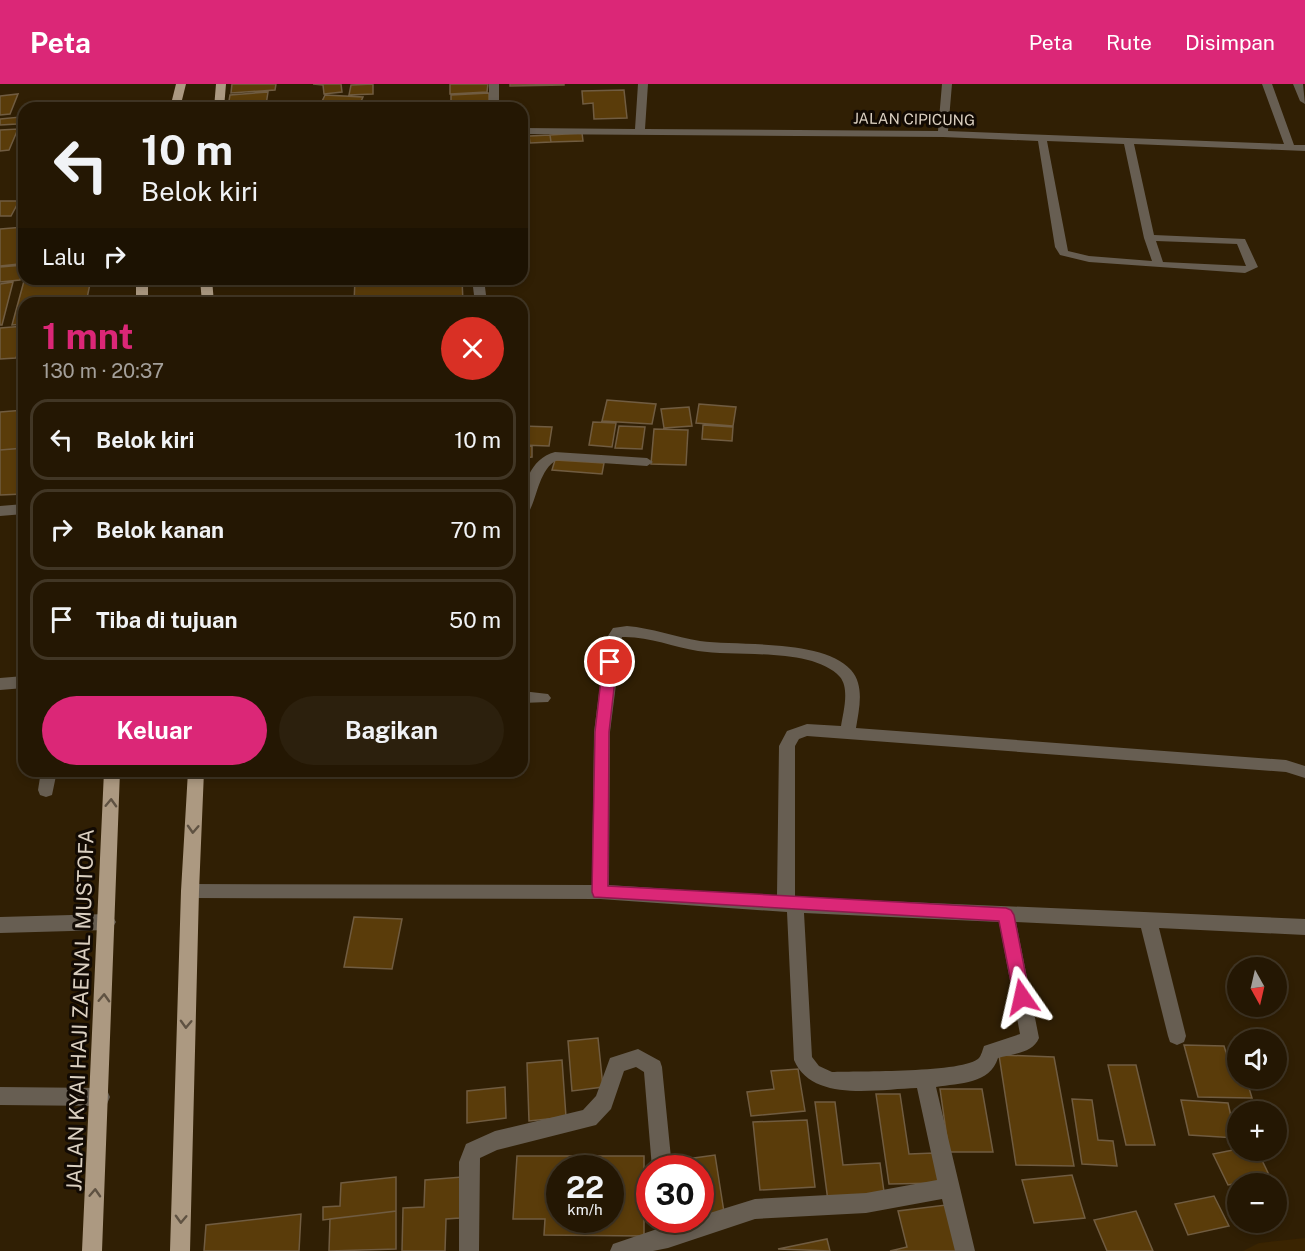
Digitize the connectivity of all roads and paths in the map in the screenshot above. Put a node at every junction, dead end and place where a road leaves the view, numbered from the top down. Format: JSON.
{"nodes":[{"id":1,"x":182,"y":84,"type":"edge"},
{"id":2,"x":221,"y":84,"type":"edge"},
{"id":3,"x":494,"y":84,"type":"edge"},
{"id":4,"x":643,"y":84,"type":"edge"},
{"id":5,"x":947,"y":84,"type":"edge"},
{"id":6,"x":1267,"y":84,"type":"edge"},
{"id":7,"x":1298,"y":84,"type":"edge"},
{"id":8,"x":1305,"y":101,"type":"edge"},
{"id":9,"x":177,"y":102,"type":"edge"},
{"id":10,"x":220,"y":102,"type":"edge"},
{"id":11,"x":494,"y":102,"type":"edge"},
{"id":12,"x":528,"y":131,"type":"edge"},
{"id":13,"x":640,"y":132,"type":"junction"},
{"id":14,"x":943,"y":134,"type":"junction"},
{"id":15,"x":1042,"y":138,"type":"junction"},
{"id":16,"x":1128,"y":141,"type":"junction"},
{"id":17,"x":1290,"y":147,"type":"junction"},
{"id":18,"x":1305,"y":148,"type":"edge"},
{"id":19,"x":1149,"y":238,"type":"junction"},
{"id":20,"x":1159,"y":265,"type":"junction"},
{"id":21,"x":647,"y":462,"type":"dead end"},
{"id":22,"x":528,"y":498,"type":"edge"},
{"id":23,"x":18,"y":510,"type":"edge"},
{"id":24,"x":0,"y":511,"type":"edge"},
{"id":25,"x":18,"y":682,"type":"edge"},
{"id":26,"x":0,"y":684,"type":"edge"},
{"id":27,"x":528,"y":697,"type":"edge"},
{"id":28,"x":543,"y":698,"type":"dead end"},
{"id":29,"x":848,"y":732,"type":"junction"},
{"id":30,"x":1305,"y":772,"type":"edge"},
{"id":31,"x":48,"y":777,"type":"edge"},
{"id":32,"x":112,"y":777,"type":"edge"},
{"id":33,"x":196,"y":777,"type":"edge"},
{"id":34,"x":46,"y":790,"type":"dead end"},
{"id":35,"x":190,"y":891,"type":"junction"},
{"id":36,"x":600,"y":892,"type":"junction"},
{"id":37,"x":790,"y":903,"type":"junction"},
{"id":38,"x":1006,"y":915,"type":"junction"},
{"id":39,"x":1148,"y":919,"type":"junction"},
{"id":40,"x":107,"y":921,"type":"junction"},
{"id":41,"x":0,"y":925,"type":"edge"},
{"id":42,"x":1305,"y":927,"type":"edge"},
{"id":43,"x":1177,"y":1036,"type":"dead end"},
{"id":44,"x":925,"y":1079,"type":"junction"},
{"id":45,"x":0,"y":1096,"type":"edge"},
{"id":46,"x":100,"y":1097,"type":"junction"},
{"id":47,"x":661,"y":1155,"type":"edge"},
{"id":48,"x":948,"y":1188,"type":"junction"},
{"id":49,"x":714,"y":1218,"type":"edge"},
{"id":50,"x":658,"y":1233,"type":"edge"},
{"id":51,"x":92,"y":1251,"type":"edge"},
{"id":52,"x":180,"y":1251,"type":"edge"},
{"id":53,"x":468,"y":1251,"type":"edge"},
{"id":54,"x":620,"y":1251,"type":"edge"},
{"id":55,"x":965,"y":1251,"type":"edge"}],
"edges":[{"from":1,"to":9,"type":"main road"},
{"from":2,"to":10,"type":"main road"},
{"from":3,"to":11,"type":"street"},
{"from":4,"to":13,"type":"street"},
{"from":5,"to":14,"type":"street"},
{"from":6,"to":17,"type":"street"},
{"from":7,"to":8,"type":"street"},
{"from":12,"to":13,"type":"street","name":"JALAN CIPICUNG"},
{"from":13,"to":14,"type":"street","name":"JALAN CIPICUNG"},
{"from":14,"to":15,"type":"street","name":"JALAN CIPICUNG"},
{"from":15,"to":16,"type":"street","name":"JALAN CIPICUNG"},
{"from":15,"to":20,"type":"street"},
{"from":16,"to":17,"type":"street","name":"JALAN CIPICUNG"},
{"from":16,"to":19,"type":"street"},
{"from":17,"to":18,"type":"street","name":"JALAN CIPICUNG"},
{"from":19,"to":20,"type":"street"},
{"from":19,"to":20,"type":"street"},
{"from":21,"to":22,"type":"street"},
{"from":23,"to":24,"type":"street"},
{"from":25,"to":26,"type":"street"},
{"from":27,"to":28,"type":"street"},
{"from":29,"to":30,"type":"street"},
{"from":29,"to":36,"type":"street"},
{"from":29,"to":37,"type":"street"},
{"from":31,"to":34,"type":"street"},
{"from":40,"to":32,"type":"main road","name":"JALAN KYAI HAJI ZAENAL MUSTOFA","one_way":true},
{"from":33,"to":35,"type":"main road","one_way":true},
{"from":35,"to":36,"type":"street"},
{"from":35,"to":52,"type":"main road","one_way":true},
{"from":36,"to":37,"type":"street"},
{"from":37,"to":38,"type":"street"},
{"from":37,"to":44,"type":"street"},
{"from":38,"to":39,"type":"street"},
{"from":38,"to":44,"type":"street"},
{"from":39,"to":42,"type":"street"},
{"from":39,"to":43,"type":"street"},
{"from":40,"to":41,"type":"street"},
{"from":46,"to":40,"type":"main road","name":"JALAN KYAI HAJI ZAENAL MUSTOFA","one_way":true},
{"from":44,"to":48,"type":"street"},
{"from":45,"to":46,"type":"street"},
{"from":51,"to":46,"type":"main road","name":"JALAN KYAI HAJI ZAENAL MUSTOFA","one_way":true},
{"from":47,"to":53,"type":"street"},
{"from":48,"to":49,"type":"street"},
{"from":48,"to":55,"type":"street"},
{"from":50,"to":54,"type":"street"}]}
